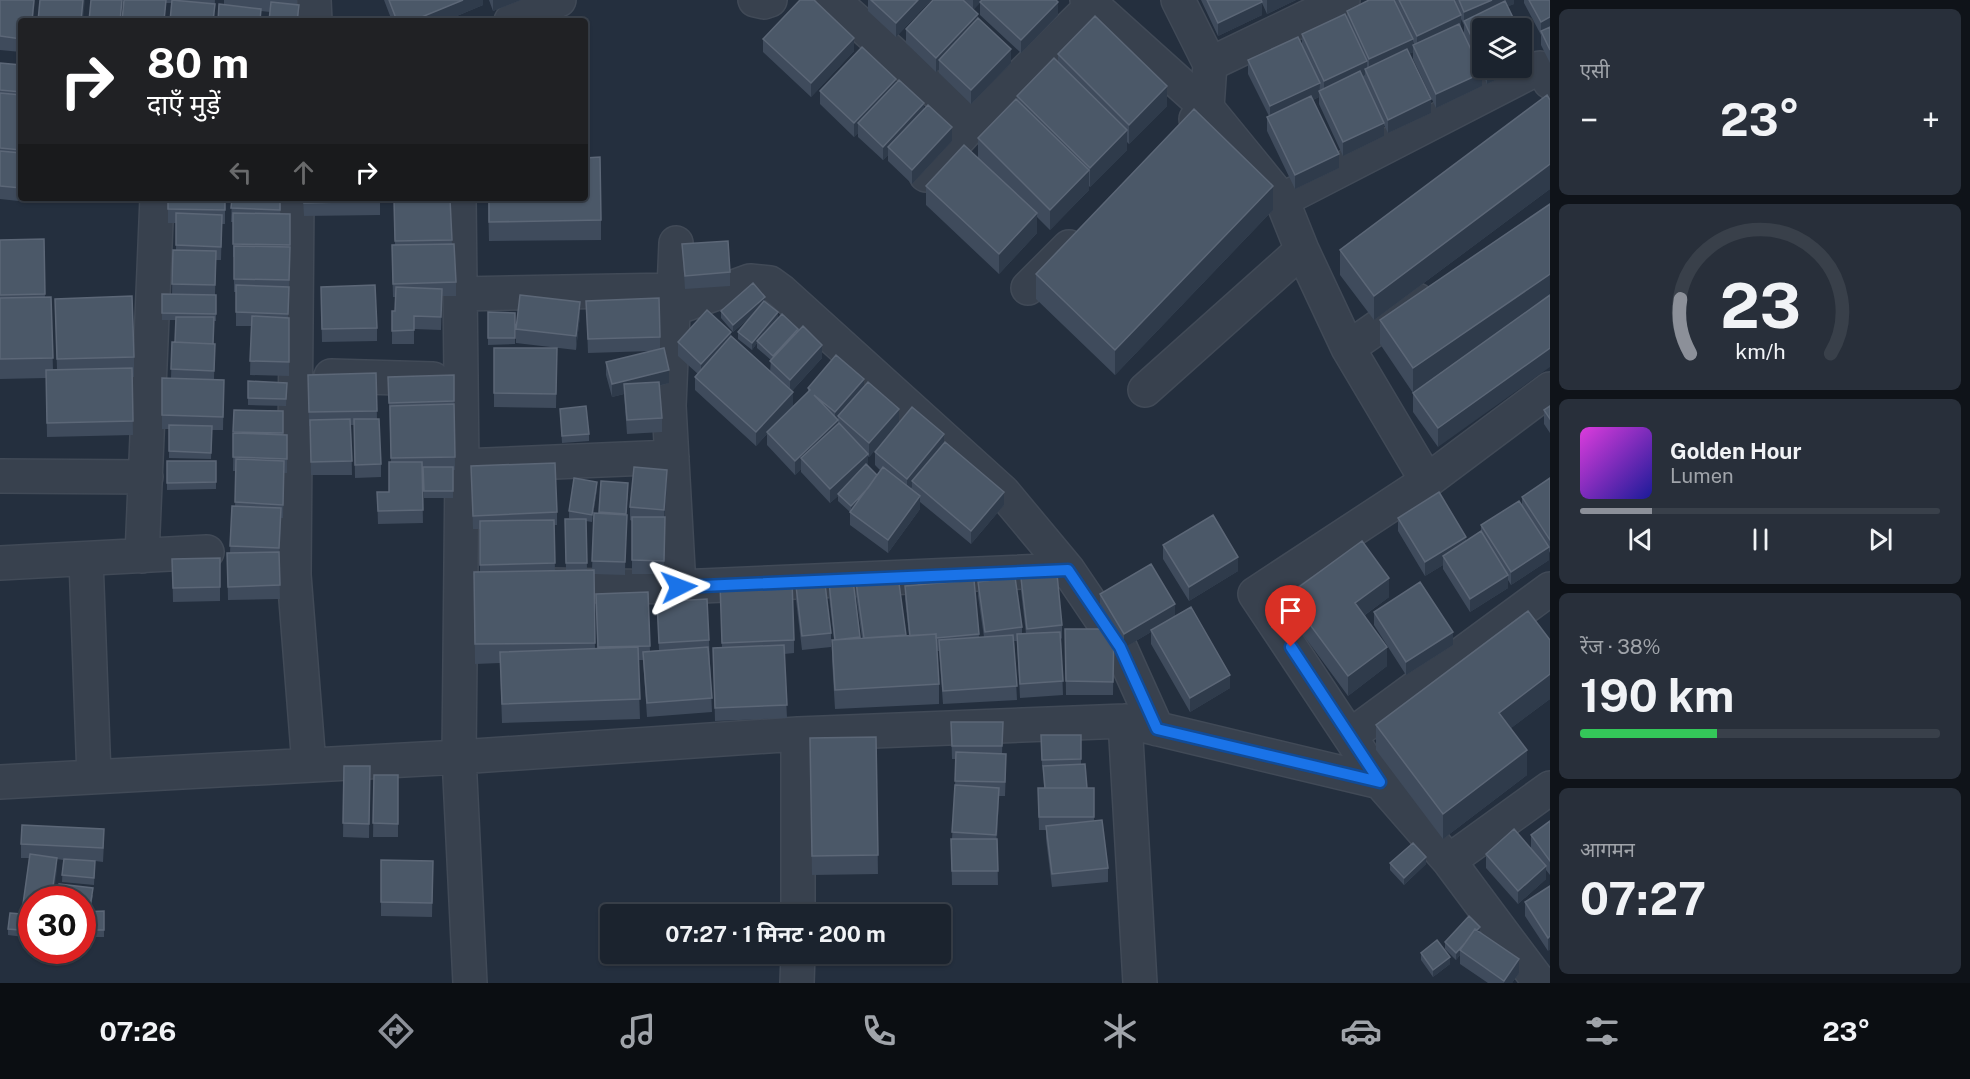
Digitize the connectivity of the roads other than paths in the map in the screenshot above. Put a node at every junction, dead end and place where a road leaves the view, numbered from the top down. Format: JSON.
{"nodes":[{"id":1,"x":314,"y":0,"type":"edge"},
{"id":2,"x":560,"y":0,"type":"edge"},
{"id":3,"x":755,"y":0,"type":"edge"},
{"id":4,"x":770,"y":0,"type":"edge"},
{"id":5,"x":833,"y":0,"type":"edge"},
{"id":6,"x":1178,"y":0,"type":"edge"},
{"id":7,"x":1343,"y":0,"type":"edge"},
{"id":8,"x":1090,"y":3,"type":"edge"},
{"id":9,"x":315,"y":18,"type":"edge"},
{"id":10,"x":518,"y":18,"type":"edge"},
{"id":11,"x":1210,"y":64,"type":"junction"},
{"id":12,"x":1550,"y":82,"type":"edge"},
{"id":13,"x":1207,"y":108,"type":"junction"},
{"id":14,"x":974,"y":122,"type":"junction"},
{"id":15,"x":1174,"y":141,"type":"edge"},
{"id":16,"x":926,"y":175,"type":"dead end"},
{"id":17,"x":1282,"y":200,"type":"junction"},
{"id":18,"x":157,"y":201,"type":"edge"},
{"id":19,"x":297,"y":201,"type":"edge"},
{"id":20,"x":459,"y":201,"type":"edge"},
{"id":21,"x":1093,"y":223,"type":"edge"},
{"id":22,"x":676,"y":243,"type":"dead end"},
{"id":23,"x":1302,"y":250,"type":"junction"},
{"id":24,"x":1444,"y":282,"type":"edge"},
{"id":25,"x":1028,"y":288,"type":"dead end"},
{"id":26,"x":461,"y":294,"type":"junction"},
{"id":27,"x":673,"y":300,"type":"junction"},
{"id":28,"x":1348,"y":348,"type":"junction"},
{"id":29,"x":296,"y":374,"type":"junction"},
{"id":30,"x":461,"y":380,"type":"junction"},
{"id":31,"x":1550,"y":389,"type":"edge"},
{"id":32,"x":1145,"y":390,"type":"dead end"},
{"id":33,"x":672,"y":457,"type":"junction"},
{"id":34,"x":462,"y":466,"type":"junction"},
{"id":35,"x":0,"y":476,"type":"edge"},
{"id":36,"x":146,"y":477,"type":"junction"},
{"id":37,"x":1427,"y":481,"type":"junction"},
{"id":38,"x":207,"y":552,"type":"dead end"},
{"id":39,"x":142,"y":556,"type":"junction"},
{"id":40,"x":86,"y":559,"type":"junction"},
{"id":41,"x":0,"y":563,"type":"edge"},
{"id":42,"x":1068,"y":570,"type":"junction"},
{"id":43,"x":461,"y":584,"type":"junction"},
{"id":44,"x":679,"y":587,"type":"junction"},
{"id":45,"x":1550,"y":589,"type":"edge"},
{"id":46,"x":1125,"y":721,"type":"junction"},
{"id":47,"x":1157,"y":729,"type":"junction"},
{"id":48,"x":798,"y":734,"type":"junction"},
{"id":49,"x":1350,"y":736,"type":"junction"},
{"id":50,"x":459,"y":757,"type":"junction"},
{"id":51,"x":309,"y":765,"type":"junction"},
{"id":52,"x":94,"y":777,"type":"junction"},
{"id":53,"x":0,"y":782,"type":"edge"},
{"id":54,"x":1380,"y":782,"type":"junction"},
{"id":55,"x":1550,"y":788,"type":"edge"},
{"id":56,"x":1449,"y":861,"type":"junction"},
{"id":57,"x":798,"y":904,"type":"edge"},
{"id":58,"x":798,"y":964,"type":"edge"},
{"id":59,"x":470,"y":983,"type":"edge"},
{"id":60,"x":797,"y":983,"type":"edge"},
{"id":61,"x":1140,"y":983,"type":"edge"},
{"id":62,"x":1540,"y":983,"type":"edge"}],
"edges":[{"from":1,"to":9,"type":"street"},
{"from":2,"to":10,"type":"street"},
{"from":3,"to":4,"type":"street"},
{"from":5,"to":14,"type":"street"},
{"from":6,"to":11,"type":"street"},
{"from":7,"to":11,"type":"street"},
{"from":8,"to":13,"type":"street"},
{"from":8,"to":14,"type":"street"},
{"from":11,"to":13,"type":"street"},
{"from":12,"to":17,"type":"street"},
{"from":13,"to":15,"type":"street"},
{"from":13,"to":17,"type":"street"},
{"from":14,"to":16,"type":"street"},
{"from":17,"to":23,"type":"street"},
{"from":18,"to":36,"type":"street"},
{"from":19,"to":29,"type":"street"},
{"from":20,"to":26,"type":"street"},
{"from":21,"to":25,"type":"street"},
{"from":22,"to":27,"type":"street"},
{"from":23,"to":28,"type":"street"},
{"from":23,"to":32,"type":"street"},
{"from":24,"to":28,"type":"street"},
{"from":26,"to":27,"type":"street"},
{"from":26,"to":30,"type":"street"},
{"from":27,"to":33,"type":"street"},
{"from":27,"to":42,"type":"street"},
{"from":28,"to":37,"type":"street"},
{"from":29,"to":30,"type":"street"},
{"from":29,"to":51,"type":"street"},
{"from":30,"to":34,"type":"street"},
{"from":31,"to":37,"type":"street"},
{"from":33,"to":34,"type":"street"},
{"from":33,"to":44,"type":"street"},
{"from":34,"to":43,"type":"street"},
{"from":35,"to":36,"type":"street"},
{"from":36,"to":39,"type":"street"},
{"from":37,"to":49,"type":"street"},
{"from":38,"to":39,"type":"street"},
{"from":39,"to":40,"type":"street"},
{"from":40,"to":41,"type":"street"},
{"from":40,"to":52,"type":"street"},
{"from":42,"to":44,"type":"street"},
{"from":42,"to":47,"type":"street"},
{"from":43,"to":44,"type":"street"},
{"from":43,"to":50,"type":"street"},
{"from":45,"to":49,"type":"street"},
{"from":46,"to":47,"type":"street"},
{"from":46,"to":48,"type":"street"},
{"from":46,"to":61,"type":"street"},
{"from":47,"to":54,"type":"street"},
{"from":48,"to":50,"type":"street"},
{"from":48,"to":57,"type":"street"},
{"from":49,"to":54,"type":"street"},
{"from":50,"to":51,"type":"street"},
{"from":50,"to":59,"type":"street"},
{"from":51,"to":52,"type":"street"},
{"from":52,"to":53,"type":"street"},
{"from":54,"to":56,"type":"street"},
{"from":55,"to":56,"type":"street"},
{"from":56,"to":62,"type":"street"},
{"from":58,"to":60,"type":"street"}]}
